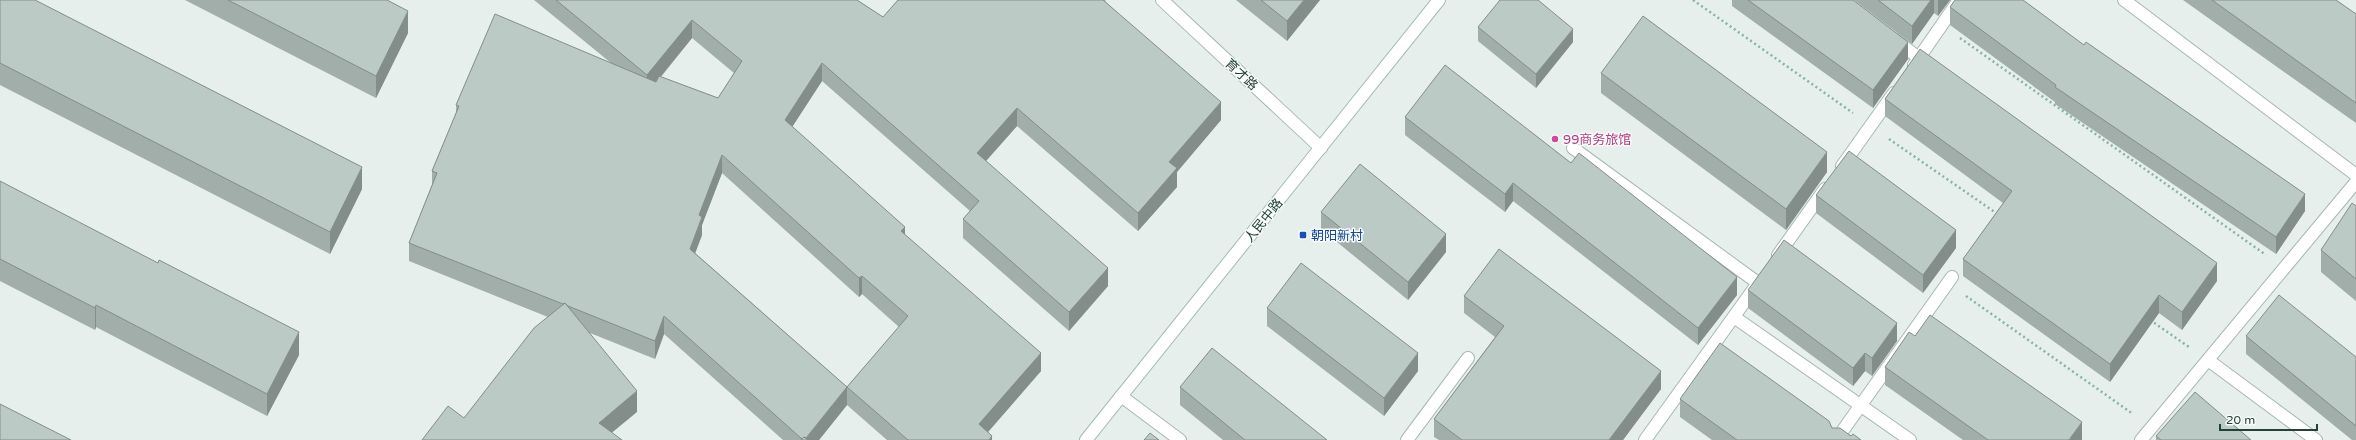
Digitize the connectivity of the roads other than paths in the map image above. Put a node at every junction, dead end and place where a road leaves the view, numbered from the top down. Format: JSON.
{"nodes":[{"id":1,"x":1162,"y":0,"type":"edge"},
{"id":2,"x":1440,"y":0,"type":"edge"},
{"id":3,"x":1960,"y":0,"type":"edge"},
{"id":4,"x":2124,"y":0,"type":"edge"},
{"id":5,"x":1883,"y":31,"type":"edge"},
{"id":6,"x":1919,"y":58,"type":"junction"},
{"id":7,"x":1321,"y":148,"type":"junction"},
{"id":8,"x":1573,"y":148,"type":"dead end"},
{"id":9,"x":2356,"y":175,"type":"edge"},
{"id":10,"x":2356,"y":182,"type":"edge"},
{"id":11,"x":1950,"y":280,"type":"road end"},
{"id":12,"x":1758,"y":283,"type":"junction"},
{"id":13,"x":1734,"y":317,"type":"junction"},
{"id":14,"x":1468,"y":358,"type":"dead end"},
{"id":15,"x":2208,"y":360,"type":"junction"},
{"id":16,"x":1121,"y":396,"type":"junction"},
{"id":17,"x":1861,"y":406,"type":"junction"},
{"id":18,"x":1086,"y":440,"type":"edge"},
{"id":19,"x":1180,"y":440,"type":"edge"},
{"id":20,"x":1407,"y":440,"type":"edge"},
{"id":21,"x":1645,"y":440,"type":"edge"},
{"id":22,"x":1836,"y":440,"type":"edge"},
{"id":23,"x":1910,"y":440,"type":"edge"},
{"id":24,"x":2141,"y":440,"type":"edge"},
{"id":25,"x":2316,"y":440,"type":"edge"}],
"edges":[{"from":1,"to":7,"type":"street","name":"育才路"},
{"from":2,"to":7,"type":"street","name":"人民中路"},
{"from":3,"to":6,"type":"street"},
{"from":4,"to":9,"type":"street"},
{"from":5,"to":6,"type":"street"},
{"from":6,"to":12,"type":"street"},
{"from":7,"to":16,"type":"street","name":"人民中路"},
{"from":8,"to":12,"type":"street"},
{"from":10,"to":15,"type":"street"},
{"from":11,"to":17,"type":"street"},
{"from":12,"to":13,"type":"street"},
{"from":13,"to":17,"type":"street"},
{"from":13,"to":21,"type":"street"},
{"from":14,"to":20,"type":"street"},
{"from":15,"to":24,"type":"street"},
{"from":15,"to":25,"type":"street"},
{"from":16,"to":18,"type":"street","name":"人民中路"},
{"from":16,"to":19,"type":"street"},
{"from":17,"to":22,"type":"street"},
{"from":17,"to":23,"type":"street"}]}
